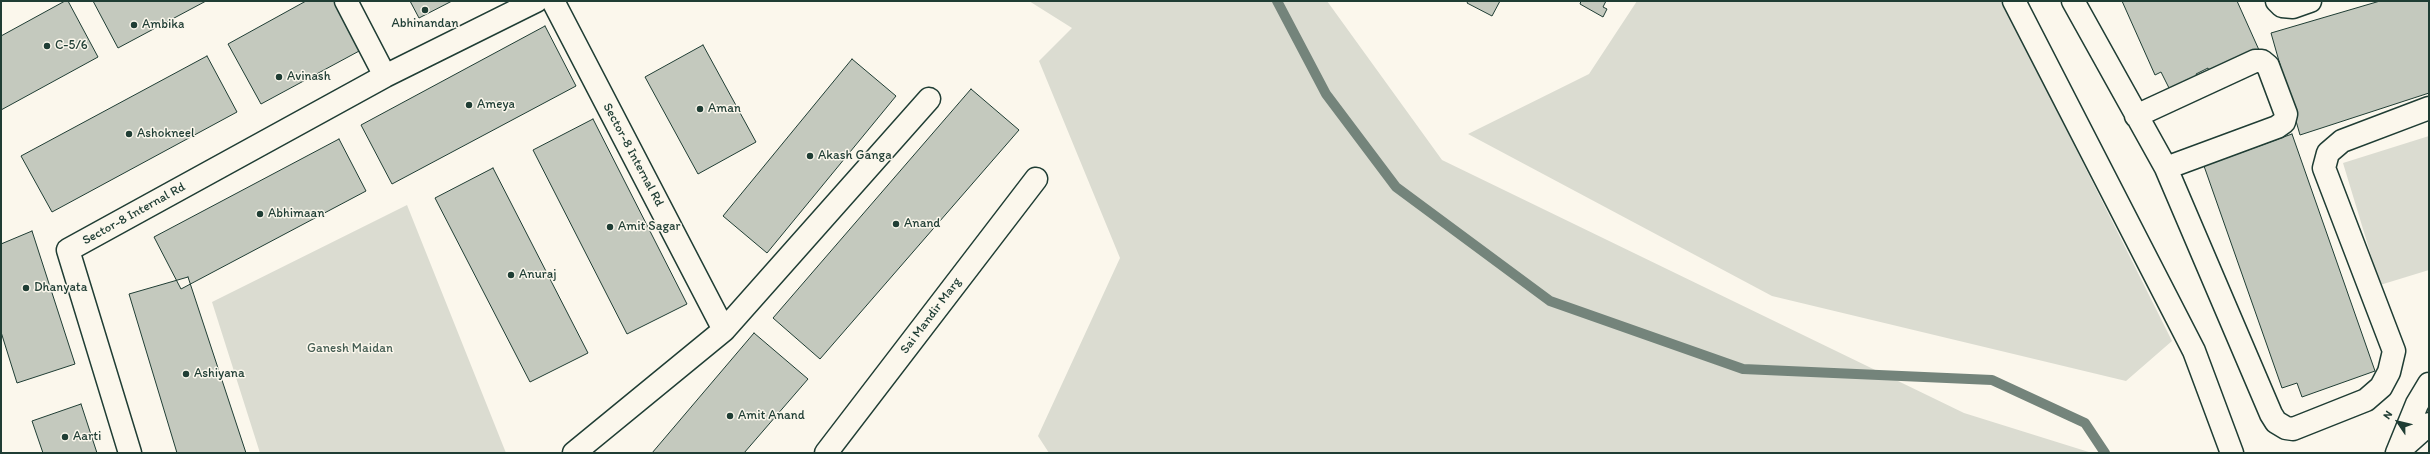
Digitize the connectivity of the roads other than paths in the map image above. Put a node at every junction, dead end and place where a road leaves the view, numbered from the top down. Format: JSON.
{"nodes":[{"id":1,"x":346,"y":1,"type":"edge"},
{"id":2,"x":536,"y":1,"type":"edge"},
{"id":3,"x":553,"y":1,"type":"edge"},
{"id":4,"x":2014,"y":1,"type":"edge"},
{"id":5,"x":2073,"y":1,"type":"edge"},
{"id":6,"x":2277,"y":1,"type":"edge"},
{"id":7,"x":2310,"y":1,"type":"edge"},
{"id":8,"x":385,"y":76,"type":"junction"},
{"id":9,"x":929,"y":99,"type":"dead end"},
{"id":10,"x":2429,"y":108,"type":"edge"},
{"id":11,"x":2136,"y":116,"type":"junction"},
{"id":12,"x":2166,"y":168,"type":"junction"},
{"id":13,"x":1036,"y":179,"type":"dead end"},
{"id":14,"x":724,"y":330,"type":"junction"},
{"id":15,"x":2429,"y":384,"type":"edge"},
{"id":16,"x":2429,"y":424,"type":"edge"},
{"id":17,"x":130,"y":453,"type":"edge"},
{"id":18,"x":574,"y":453,"type":"edge"},
{"id":19,"x":826,"y":453,"type":"edge"},
{"id":20,"x":2232,"y":453,"type":"edge"},
{"id":21,"x":2397,"y":453,"type":"edge"}],
"edges":[{"from":1,"to":8,"type":"street"},
{"from":2,"to":8,"type":"street","name":"Sector-8 Internal Rd"},
{"from":3,"to":14,"type":"street","name":"Sector-8 Internal Rd"},
{"from":4,"to":20,"type":"street"},
{"from":5,"to":11,"type":"street"},
{"from":6,"to":7,"type":"street"},
{"from":8,"to":17,"type":"street","name":"Sector-8 Internal Rd"},
{"from":9,"to":14,"type":"street"},
{"from":10,"to":12,"type":"street"},
{"from":11,"to":12,"type":"street"},
{"from":11,"to":12,"type":"street"},
{"from":13,"to":19,"type":"street","name":"Sai Mandir Marg"},
{"from":14,"to":18,"type":"street"},
{"from":15,"to":21,"type":"street"},
{"from":16,"to":21,"type":"street"}]}
